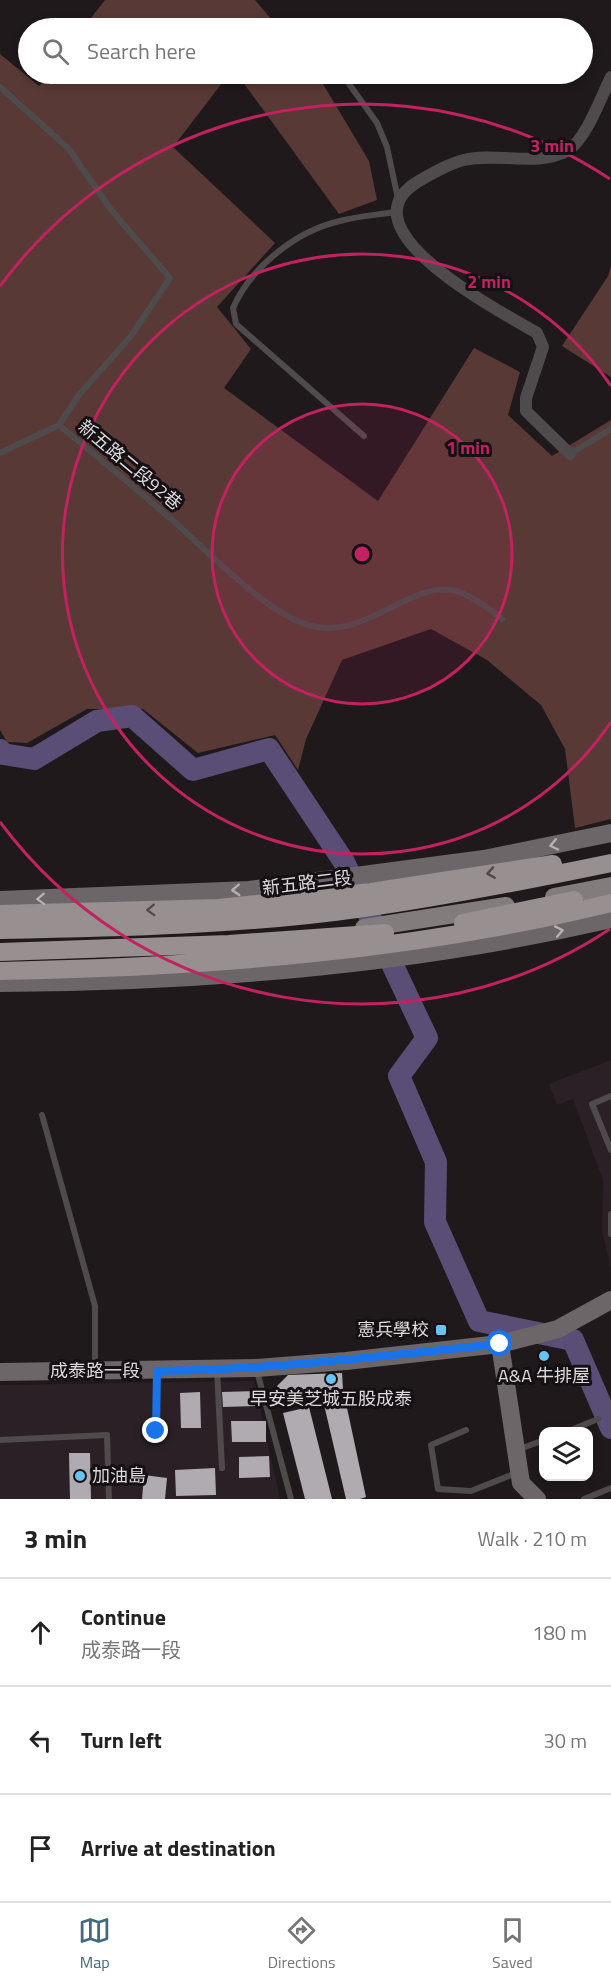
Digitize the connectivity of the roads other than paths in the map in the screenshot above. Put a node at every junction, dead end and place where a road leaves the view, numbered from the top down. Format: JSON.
{"nodes":[{"id":1,"x":611,"y":77,"type":"edge"},
{"id":2,"x":349,"y":84,"type":"edge"},
{"id":3,"x":0,"y":87,"type":"edge"},
{"id":4,"x":398,"y":198,"type":"junction"},
{"id":5,"x":395,"y":212,"type":"junction"},
{"id":6,"x":59,"y":425,"type":"junction"},
{"id":7,"x":611,"y":429,"type":"edge"},
{"id":8,"x":364,"y":436,"type":"dead end"},
{"id":9,"x":0,"y":453,"type":"edge"},
{"id":10,"x":570,"y":454,"type":"joint"},
{"id":11,"x":502,"y":619,"type":"dead end"},
{"id":12,"x":611,"y":833,"type":"edge"},
{"id":13,"x":611,"y":856,"type":"edge"},
{"id":14,"x":611,"y":863,"type":"edge"},
{"id":15,"x":611,"y":870,"type":"edge"},
{"id":16,"x":611,"y":886,"type":"edge"},
{"id":17,"x":611,"y":893,"type":"edge"},
{"id":18,"x":0,"y":900,"type":"edge"},
{"id":19,"x":611,"y":903,"type":"edge"},
{"id":20,"x":502,"y":906,"type":"junction"},
{"id":21,"x":611,"y":910,"type":"edge"},
{"id":22,"x":0,"y":914,"type":"edge"},
{"id":23,"x":611,"y":919,"type":"edge"},
{"id":24,"x":0,"y":932,"type":"edge"},
{"id":25,"x":0,"y":947,"type":"edge"},
{"id":26,"x":0,"y":952,"type":"edge"},
{"id":27,"x":0,"y":971,"type":"edge"},
{"id":28,"x":0,"y":983,"type":"edge"},
{"id":29,"x":611,"y":1096,"type":"edge"},
{"id":30,"x":42,"y":1115,"type":"dead end"},
{"id":31,"x":611,"y":1150,"type":"edge"},
{"id":32,"x":611,"y":1214,"type":"edge"},
{"id":33,"x":611,"y":1234,"type":"edge"},
{"id":34,"x":611,"y":1300,"type":"edge"},
{"id":35,"x":500,"y":1344,"type":"junction"},
{"id":36,"x":256,"y":1368,"type":"junction"},
{"id":37,"x":217,"y":1369,"type":"junction"},
{"id":38,"x":0,"y":1371,"type":"edge"},
{"id":39,"x":95,"y":1371,"type":"junction"},
{"id":40,"x":157,"y":1371,"type":"junction"},
{"id":41,"x":598,"y":1419,"type":"dead end"},
{"id":42,"x":577,"y":1427,"type":"edge"},
{"id":43,"x":465,"y":1430,"type":"dead end"},
{"id":44,"x":156,"y":1431,"type":"dead end"},
{"id":45,"x":0,"y":1440,"type":"edge"},
{"id":46,"x":539,"y":1442,"type":"edge"},
{"id":47,"x":516,"y":1451,"type":"junction"},
{"id":48,"x":222,"y":1468,"type":"dead end"},
{"id":49,"x":521,"y":1484,"type":"edge"},
{"id":50,"x":611,"y":1488,"type":"edge"},
{"id":51,"x":109,"y":1499,"type":"edge"},
{"id":52,"x":291,"y":1499,"type":"edge"},
{"id":53,"x":537,"y":1499,"type":"edge"},
{"id":54,"x":584,"y":1499,"type":"edge"}],
"edges":[{"from":1,"to":4,"type":"street"},
{"from":2,"to":4,"type":"lane"},
{"from":3,"to":6,"type":"lane","name":"新五路二段92巷"},
{"from":4,"to":5,"type":"street"},
{"from":5,"to":8,"type":"lane"},
{"from":5,"to":10,"type":"street"},
{"from":6,"to":9,"type":"lane"},
{"from":6,"to":11,"type":"lane","name":"新五路二段92巷"},
{"from":7,"to":10,"type":"lane"},
{"from":12,"to":18,"type":"main road","name":"新五路二段","one_way":true},
{"from":13,"to":22,"type":"highway","one_way":true},
{"from":14,"to":24,"type":"highway"},
{"from":15,"to":24,"type":"main road","name":"新五路二段"},
{"from":16,"to":20,"type":"main road"},
{"from":17,"to":26,"type":"highway"},
{"from":19,"to":27,"type":"highway"},
{"from":20,"to":21,"type":"main road"},
{"from":20,"to":25,"type":"main road"},
{"from":28,"to":23,"type":"main road","one_way":true},
{"from":29,"to":31,"type":"lane"},
{"from":30,"to":39,"type":"lane"},
{"from":32,"to":33,"type":"lane"},
{"from":34,"to":35,"type":"main road","name":"成泰路一段"},
{"from":35,"to":36,"type":"main road","name":"成泰路一段"},
{"from":35,"to":47,"type":"main road"},
{"from":36,"to":37,"type":"main road","name":"成泰路一段"},
{"from":36,"to":52,"type":"lane"},
{"from":37,"to":40,"type":"main road","name":"成泰路一段"},
{"from":37,"to":48,"type":"lane"},
{"from":38,"to":39,"type":"main road","name":"成泰路一段"},
{"from":39,"to":40,"type":"main road","name":"成泰路一段"},
{"from":40,"to":44,"type":"lane"},
{"from":41,"to":42,"type":"lane"},
{"from":43,"to":49,"type":"lane"},
{"from":45,"to":51,"type":"lane"},
{"from":46,"to":47,"type":"lane"},
{"from":47,"to":49,"type":"main road"},
{"from":49,"to":53,"type":"main road"},
{"from":50,"to":54,"type":"lane"}]}
